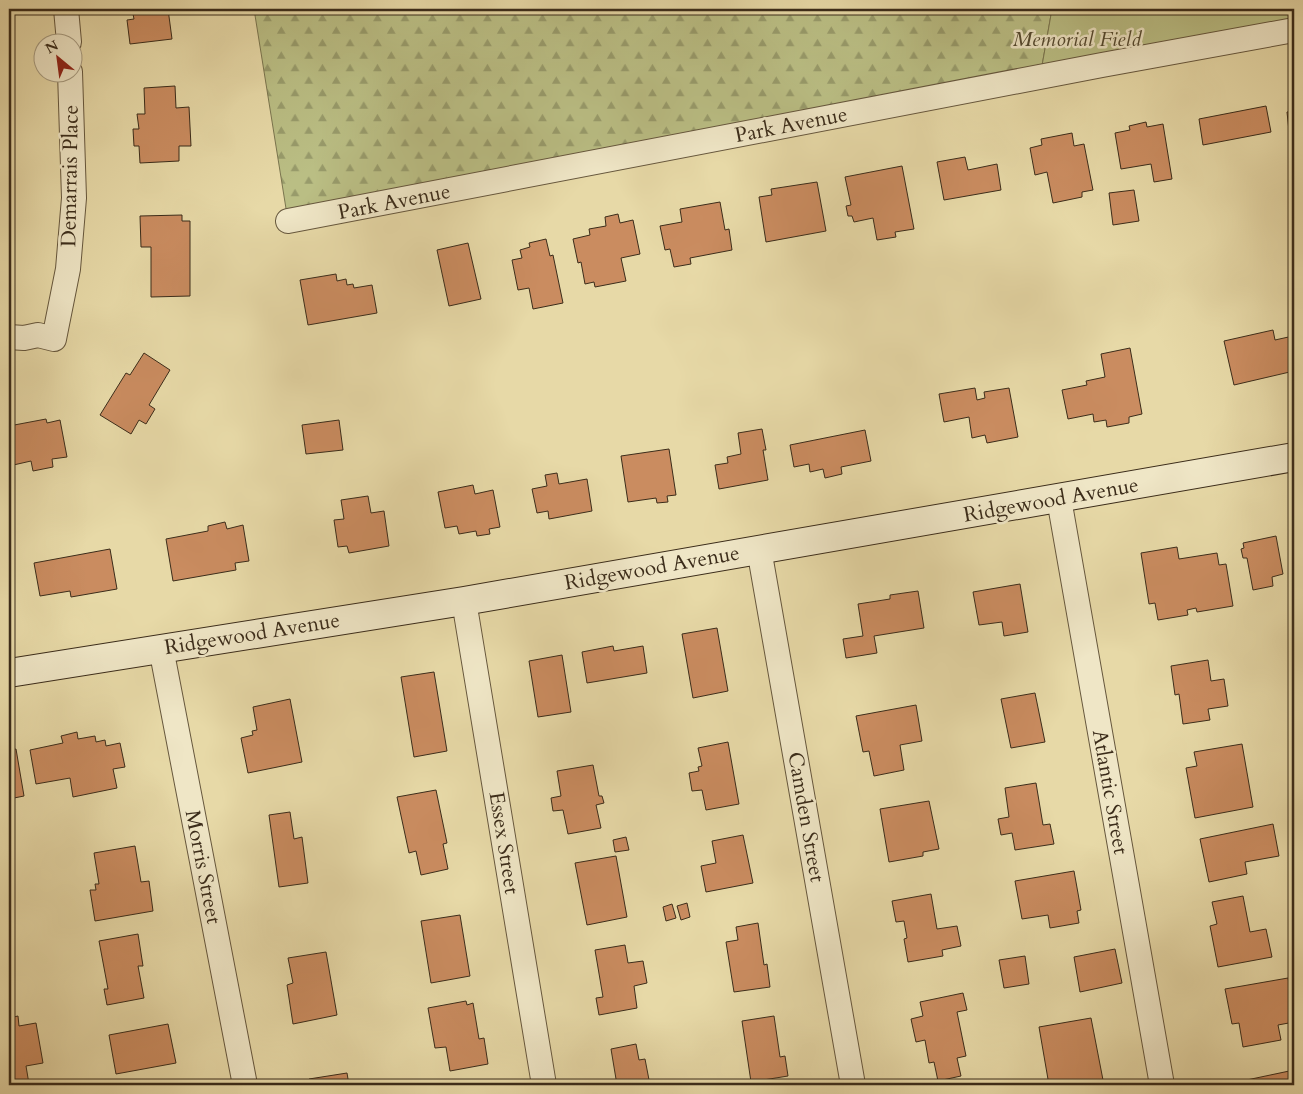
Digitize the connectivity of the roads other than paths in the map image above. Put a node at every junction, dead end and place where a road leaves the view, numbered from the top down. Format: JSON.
{"nodes":[{"id":1,"x":66,"y":9,"type":"edge"},
{"id":2,"x":1294,"y":30,"type":"edge"},
{"id":3,"x":68,"y":32,"type":"edge"},
{"id":4,"x":70,"y":82,"type":"edge"},
{"id":5,"x":288,"y":222,"type":"dead end"},
{"id":6,"x":9,"y":337,"type":"edge"},
{"id":7,"x":1294,"y":457,"type":"edge"},
{"id":8,"x":1059,"y":499,"type":"junction"},
{"id":9,"x":759,"y":550,"type":"junction"},
{"id":10,"x":464,"y":601,"type":"junction"},
{"id":11,"x":161,"y":648,"type":"junction"},
{"id":12,"x":9,"y":673,"type":"edge"},
{"id":13,"x":245,"y":1085,"type":"edge"},
{"id":14,"x":544,"y":1085,"type":"edge"},
{"id":15,"x":854,"y":1085,"type":"edge"},
{"id":16,"x":1162,"y":1085,"type":"edge"}],
"edges":[{"from":1,"to":3,"type":"street"},
{"from":2,"to":5,"type":"street","name":"Park Avenue"},
{"from":4,"to":6,"type":"street","name":"Demarrais Place"},
{"from":7,"to":8,"type":"street","name":"Ridgewood Avenue"},
{"from":8,"to":9,"type":"street","name":"Ridgewood Avenue"},
{"from":8,"to":16,"type":"street","name":"Atlantic Street"},
{"from":9,"to":10,"type":"street","name":"Ridgewood Avenue"},
{"from":9,"to":15,"type":"street","name":"Camden Street"},
{"from":10,"to":11,"type":"street","name":"Ridgewood Avenue"},
{"from":10,"to":14,"type":"street","name":"Essex Street"},
{"from":11,"to":12,"type":"street","name":"Ridgewood Avenue"},
{"from":11,"to":13,"type":"street","name":"Morris Street"}]}
